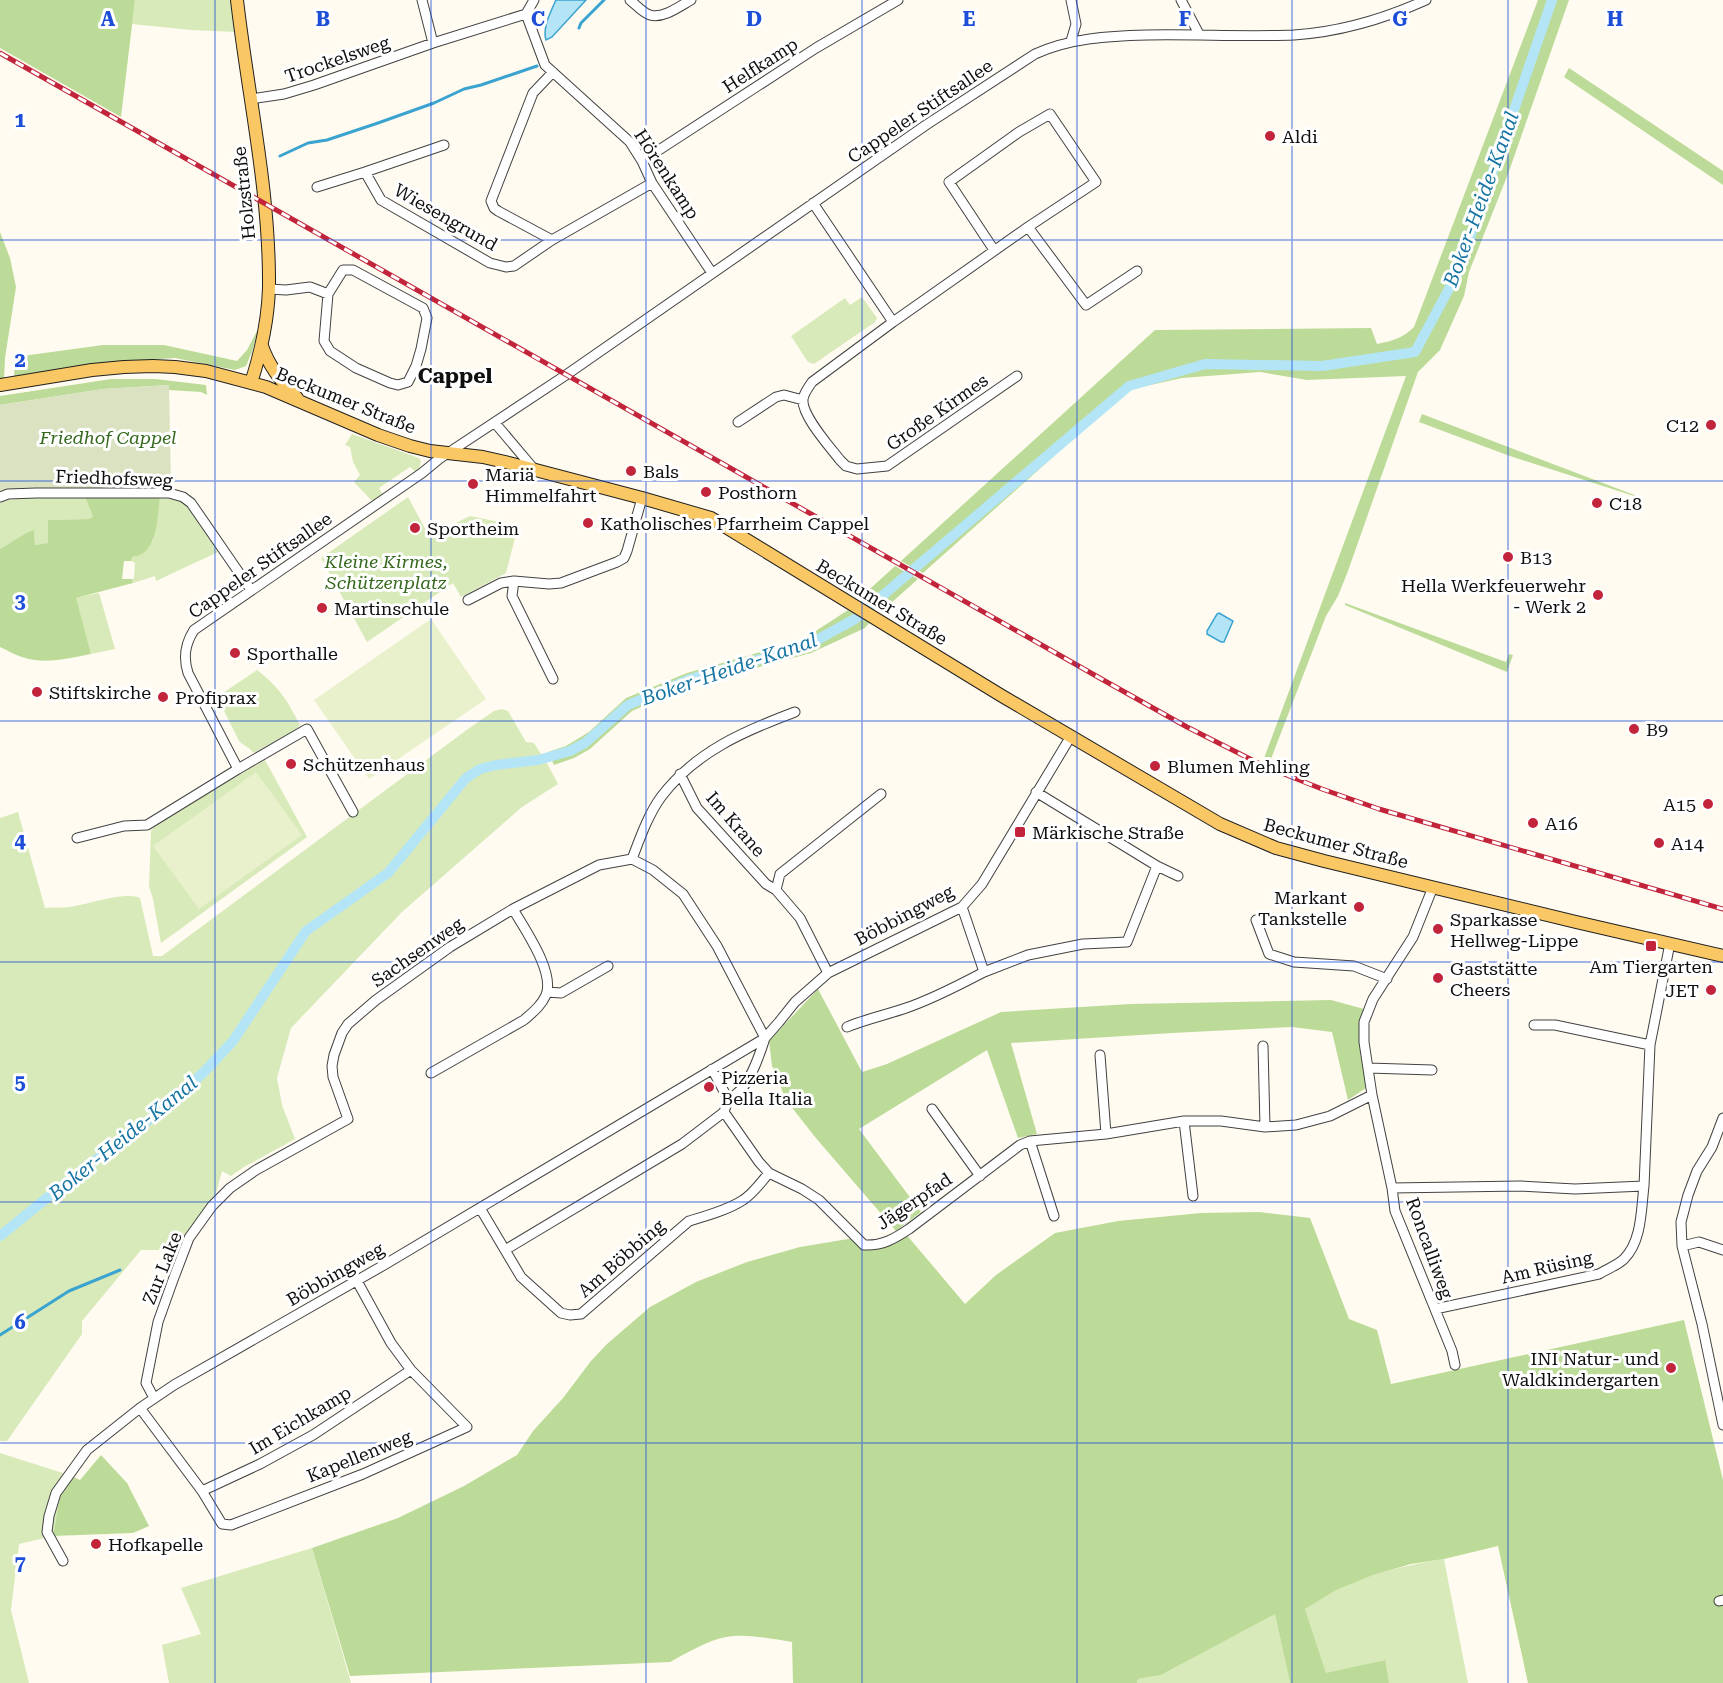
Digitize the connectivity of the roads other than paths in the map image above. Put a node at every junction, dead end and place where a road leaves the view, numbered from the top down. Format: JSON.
{"nodes":[{"id":1,"x":237,"y":0,"type":"edge"},
{"id":2,"x":422,"y":0,"type":"edge"},
{"id":3,"x":534,"y":0,"type":"edge"},
{"id":4,"x":630,"y":0,"type":"edge"},
{"id":5,"x":691,"y":0,"type":"edge"},
{"id":6,"x":898,"y":0,"type":"edge"},
{"id":7,"x":1071,"y":0,"type":"edge"},
{"id":8,"x":1181,"y":0,"type":"edge"},
{"id":9,"x":1426,"y":0,"type":"edge"},
{"id":10,"x":526,"y":14,"type":"junction"},
{"id":11,"x":1199,"y":34,"type":"junction"},
{"id":12,"x":1071,"y":41,"type":"junction"},
{"id":13,"x":432,"y":44,"type":"junction"},
{"id":14,"x":553,"y":72,"type":"junction"},
{"id":15,"x":251,"y":99,"type":"junction"},
{"id":16,"x":444,"y":145,"type":"dead end"},
{"id":17,"x":642,"y":161,"type":"junction"},
{"id":18,"x":365,"y":172,"type":"junction"},
{"id":19,"x":652,"y":183,"type":"junction"},
{"id":20,"x":317,"y":187,"type":"dead end"},
{"id":21,"x":813,"y":203,"type":"junction"},
{"id":22,"x":1028,"y":227,"type":"junction"},
{"id":23,"x":552,"y":240,"type":"junction"},
{"id":24,"x":994,"y":250,"type":"junction"},
{"id":25,"x":1137,"y":271,"type":"dead end"},
{"id":26,"x":712,"y":273,"type":"junction"},
{"id":27,"x":269,"y":289,"type":"junction"},
{"id":28,"x":328,"y":294,"type":"junction"},
{"id":29,"x":893,"y":321,"type":"junction"},
{"id":30,"x":262,"y":345,"type":"junction"},
{"id":31,"x":1017,"y":376,"type":"dead end"},
{"id":32,"x":251,"y":382,"type":"junction"},
{"id":33,"x":0,"y":385,"type":"edge"},
{"id":34,"x":803,"y":400,"type":"junction"},
{"id":35,"x":300,"y":401,"type":"junction"},
{"id":36,"x":738,"y":422,"type":"dead end"},
{"id":37,"x":495,"y":423,"type":"junction"},
{"id":38,"x":449,"y":453,"type":"junction"},
{"id":39,"x":533,"y":468,"type":"junction"},
{"id":40,"x":0,"y":497,"type":"edge"},
{"id":41,"x":642,"y":498,"type":"junction"},
{"id":42,"x":514,"y":581,"type":"junction"},
{"id":43,"x":251,"y":590,"type":"junction"},
{"id":44,"x":468,"y":600,"type":"dead end"},
{"id":45,"x":554,"y":679,"type":"dead end"},
{"id":46,"x":795,"y":712,"type":"dead end"},
{"id":47,"x":1071,"y":736,"type":"junction"},
{"id":48,"x":238,"y":769,"type":"junction"},
{"id":49,"x":680,"y":774,"type":"junction"},
{"id":50,"x":1036,"y":792,"type":"junction"},
{"id":51,"x":881,"y":794,"type":"dead end"},
{"id":52,"x":353,"y":812,"type":"dead end"},
{"id":53,"x":77,"y":838,"type":"dead end"},
{"id":54,"x":632,"y":859,"type":"junction"},
{"id":55,"x":1157,"y":866,"type":"junction"},
{"id":56,"x":1178,"y":876,"type":"dead end"},
{"id":57,"x":1433,"y":887,"type":"junction"},
{"id":58,"x":776,"y":890,"type":"junction"},
{"id":59,"x":962,"y":907,"type":"junction"},
{"id":60,"x":513,"y":909,"type":"junction"},
{"id":61,"x":1256,"y":920,"type":"dead end"},
{"id":62,"x":1670,"y":943,"type":"junction"},
{"id":63,"x":1723,"y":956,"type":"edge"},
{"id":64,"x":608,"y":966,"type":"dead end"},
{"id":65,"x":984,"y":972,"type":"junction"},
{"id":66,"x":828,"y":973,"type":"junction"},
{"id":67,"x":1387,"y":979,"type":"junction"},
{"id":68,"x":547,"y":992,"type":"junction"},
{"id":69,"x":1534,"y":1025,"type":"dead end"},
{"id":70,"x":847,"y":1027,"type":"dead end"},
{"id":71,"x":765,"y":1038,"type":"junction"},
{"id":72,"x":1650,"y":1045,"type":"junction"},
{"id":73,"x":1263,"y":1046,"type":"dead end"},
{"id":74,"x":1100,"y":1055,"type":"dead end"},
{"id":75,"x":1368,"y":1068,"type":"junction"},
{"id":76,"x":712,"y":1070,"type":"junction"},
{"id":77,"x":1432,"y":1070,"type":"dead end"},
{"id":78,"x":431,"y":1073,"type":"dead end"},
{"id":79,"x":1372,"y":1095,"type":"junction"},
{"id":80,"x":728,"y":1099,"type":"junction"},
{"id":81,"x":932,"y":1109,"type":"dead end"},
{"id":82,"x":724,"y":1112,"type":"junction"},
{"id":83,"x":1723,"y":1118,"type":"edge"},
{"id":84,"x":348,"y":1119,"type":"joint"},
{"id":85,"x":1184,"y":1121,"type":"junction"},
{"id":86,"x":1265,"y":1127,"type":"junction"},
{"id":87,"x":1106,"y":1134,"type":"junction"},
{"id":88,"x":1030,"y":1141,"type":"junction"},
{"id":89,"x":769,"y":1173,"type":"junction"},
{"id":90,"x":980,"y":1176,"type":"junction"},
{"id":91,"x":1644,"y":1186,"type":"junction"},
{"id":92,"x":1392,"y":1188,"type":"junction"},
{"id":93,"x":1193,"y":1196,"type":"dead end"},
{"id":94,"x":480,"y":1208,"type":"junction"},
{"id":95,"x":1054,"y":1216,"type":"dead end"},
{"id":96,"x":1682,"y":1246,"type":"junction"},
{"id":97,"x":505,"y":1250,"type":"junction"},
{"id":98,"x":1723,"y":1250,"type":"edge"},
{"id":99,"x":357,"y":1281,"type":"junction"},
{"id":100,"x":1435,"y":1309,"type":"junction"},
{"id":101,"x":1455,"y":1365,"type":"dead end"},
{"id":102,"x":411,"y":1370,"type":"junction"},
{"id":103,"x":154,"y":1398,"type":"junction"},
{"id":104,"x":140,"y":1408,"type":"junction"},
{"id":105,"x":1723,"y":1425,"type":"edge"},
{"id":106,"x":202,"y":1491,"type":"junction"},
{"id":107,"x":63,"y":1561,"type":"dead end"}],
"edges":[{"from":1,"to":15,"type":"main road","name":"Holzstraße"},
{"from":2,"to":13,"type":"street"},
{"from":3,"to":10,"type":"street"},
{"from":4,"to":5,"type":"street"},
{"from":6,"to":17,"type":"street","name":"Helfkamp"},
{"from":7,"to":12,"type":"street"},
{"from":8,"to":11,"type":"street"},
{"from":9,"to":11,"type":"street","name":"Cappeler Stiftsallee"},
{"from":10,"to":13,"type":"street","name":"Trockelsweg"},
{"from":10,"to":14,"type":"street","name":"Hörenkamp"},
{"from":11,"to":12,"type":"street","name":"Cappeler Stiftsallee"},
{"from":12,"to":21,"type":"street","name":"Cappeler Stiftsallee"},
{"from":13,"to":15,"type":"street","name":"Trockelsweg"},
{"from":14,"to":17,"type":"street","name":"Hörenkamp"},
{"from":14,"to":23,"type":"street","name":"Wiesengrund"},
{"from":15,"to":27,"type":"main road","name":"Holzstraße"},
{"from":16,"to":18,"type":"street","name":"Wiesengrund"},
{"from":17,"to":19,"type":"street","name":"Hörenkamp"},
{"from":18,"to":20,"type":"street","name":"Wiesengrund"},
{"from":18,"to":23,"type":"street","name":"Wiesengrund"},
{"from":19,"to":23,"type":"street","name":"Wiesengrund"},
{"from":19,"to":26,"type":"street","name":"Hörenkamp"},
{"from":21,"to":26,"type":"street","name":"Cappeler Stiftsallee"},
{"from":21,"to":29,"type":"street"},
{"from":22,"to":24,"type":"street"},
{"from":22,"to":24,"type":"street"},
{"from":22,"to":25,"type":"street"},
{"from":24,"to":29,"type":"street"},
{"from":26,"to":37,"type":"street","name":"Cappeler Stiftsallee"},
{"from":27,"to":28,"type":"street"},
{"from":27,"to":30,"type":"main road","name":"Holzstraße"},
{"from":28,"to":28,"type":"street"},
{"from":29,"to":34,"type":"street"},
{"from":30,"to":32,"type":"main road","name":"Holzstraße"},
{"from":30,"to":35,"type":"main road"},
{"from":31,"to":34,"type":"street","name":"Große Kirmes"},
{"from":32,"to":33,"type":"main road","name":"Beckumer Straße"},
{"from":32,"to":35,"type":"main road","name":"Beckumer Straße"},
{"from":34,"to":36,"type":"street"},
{"from":35,"to":38,"type":"main road","name":"Beckumer Straße"},
{"from":37,"to":38,"type":"street","name":"Cappeler Stiftsallee"},
{"from":37,"to":39,"type":"street"},
{"from":38,"to":39,"type":"main road","name":"Beckumer Straße"},
{"from":38,"to":43,"type":"street","name":"Cappeler Stiftsallee"},
{"from":39,"to":41,"type":"main road","name":"Beckumer Straße"},
{"from":40,"to":43,"type":"street","name":"Friedhofsweg"},
{"from":41,"to":42,"type":"street"},
{"from":41,"to":47,"type":"main road","name":"Beckumer Straße"},
{"from":42,"to":44,"type":"street"},
{"from":42,"to":45,"type":"street"},
{"from":43,"to":48,"type":"street","name":"Cappeler Stiftsallee"},
{"from":46,"to":49,"type":"street"},
{"from":47,"to":50,"type":"street","name":"Böbbingweg"},
{"from":47,"to":57,"type":"main road","name":"Beckumer Straße"},
{"from":48,"to":52,"type":"street"},
{"from":48,"to":53,"type":"street"},
{"from":49,"to":54,"type":"street"},
{"from":49,"to":58,"type":"street","name":"Im Krane"},
{"from":50,"to":55,"type":"street"},
{"from":50,"to":59,"type":"street","name":"Böbbingweg"},
{"from":51,"to":58,"type":"street"},
{"from":54,"to":60,"type":"street","name":"Sachsenweg"},
{"from":54,"to":71,"type":"street"},
{"from":55,"to":56,"type":"street"},
{"from":55,"to":65,"type":"street"},
{"from":57,"to":62,"type":"main road","name":"Beckumer Straße"},
{"from":57,"to":67,"type":"street","name":"Roncalliweg"},
{"from":58,"to":66,"type":"street","name":"Im Krane"},
{"from":59,"to":65,"type":"street"},
{"from":59,"to":66,"type":"street","name":"Böbbingweg"},
{"from":60,"to":68,"type":"street"},
{"from":60,"to":84,"type":"street","name":"Sachsenweg"},
{"from":61,"to":67,"type":"street"},
{"from":62,"to":63,"type":"main road","name":"Beckumer Straße"},
{"from":62,"to":72,"type":"street","name":"Am Rüsing"},
{"from":64,"to":68,"type":"street"},
{"from":65,"to":70,"type":"street"},
{"from":66,"to":71,"type":"street","name":"Böbbingweg"},
{"from":67,"to":75,"type":"street","name":"Roncalliweg"},
{"from":68,"to":78,"type":"street"},
{"from":69,"to":72,"type":"street"},
{"from":71,"to":76,"type":"street","name":"Böbbingweg"},
{"from":71,"to":80,"type":"street","name":"Böbbingweg"},
{"from":72,"to":91,"type":"street","name":"Am Rüsing"},
{"from":73,"to":86,"type":"street"},
{"from":74,"to":87,"type":"street"},
{"from":75,"to":77,"type":"street"},
{"from":75,"to":79,"type":"street","name":"Roncalliweg"},
{"from":76,"to":80,"type":"street"},
{"from":76,"to":94,"type":"street","name":"Böbbingweg"},
{"from":79,"to":86,"type":"street","name":"Jägerpfad"},
{"from":79,"to":92,"type":"street","name":"Roncalliweg"},
{"from":80,"to":82,"type":"street"},
{"from":81,"to":90,"type":"street","name":"Jägerpfad"},
{"from":82,"to":89,"type":"street"},
{"from":82,"to":97,"type":"street"},
{"from":83,"to":96,"type":"street"},
{"from":84,"to":103,"type":"street","name":"Zur Lake"},
{"from":85,"to":86,"type":"street","name":"Jägerpfad"},
{"from":85,"to":87,"type":"street","name":"Jägerpfad"},
{"from":85,"to":93,"type":"street"},
{"from":87,"to":88,"type":"street","name":"Jägerpfad"},
{"from":88,"to":90,"type":"street","name":"Jägerpfad"},
{"from":88,"to":95,"type":"street"},
{"from":89,"to":90,"type":"street","name":"Jägerpfad"},
{"from":89,"to":97,"type":"street","name":"Am Böbbing"},
{"from":91,"to":92,"type":"street"},
{"from":91,"to":100,"type":"street","name":"Am Rüsing"},
{"from":92,"to":100,"type":"street","name":"Roncalliweg"},
{"from":94,"to":97,"type":"street","name":"Am Böbbing"},
{"from":94,"to":99,"type":"street","name":"Böbbingweg"},
{"from":96,"to":98,"type":"street"},
{"from":96,"to":105,"type":"street"},
{"from":99,"to":102,"type":"street","name":"Kapellenweg"},
{"from":99,"to":103,"type":"street","name":"Böbbingweg"},
{"from":100,"to":101,"type":"street","name":"Roncalliweg"},
{"from":102,"to":106,"type":"street","name":"Im Eichkamp"},
{"from":102,"to":106,"type":"street","name":"Kapellenweg"},
{"from":103,"to":104,"type":"street","name":"Böbbingweg"},
{"from":104,"to":106,"type":"street","name":"Kapellenweg"},
{"from":104,"to":107,"type":"street","name":"Böbbingweg"}]}
